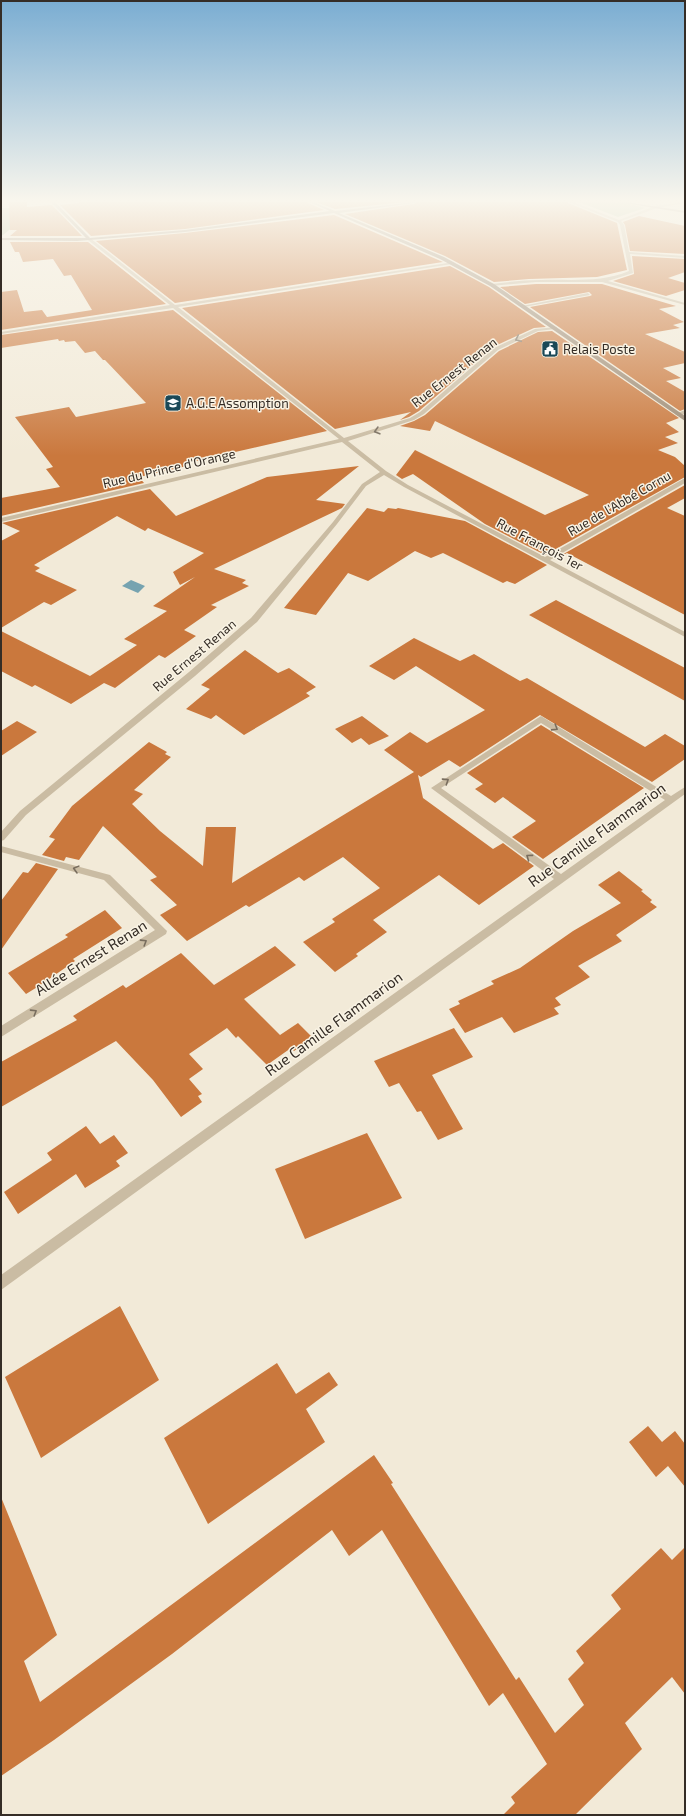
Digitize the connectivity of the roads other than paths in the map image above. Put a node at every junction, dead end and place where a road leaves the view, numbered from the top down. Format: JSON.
{"nodes":[{"id":1,"x":148,"y":287,"type":"edge"},
{"id":2,"x":301,"y":287,"type":"edge"},
{"id":3,"x":495,"y":287,"type":"edge"},
{"id":4,"x":625,"y":287,"type":"edge"},
{"id":5,"x":586,"y":293,"type":"dead end"},
{"id":6,"x":685,"y":304,"type":"edge"},
{"id":7,"x":524,"y":306,"type":"junction"},
{"id":8,"x":173,"y":307,"type":"junction"},
{"id":9,"x":555,"y":328,"type":"junction"},
{"id":10,"x":1,"y":333,"type":"edge"},
{"id":11,"x":685,"y":412,"type":"edge"},
{"id":12,"x":678,"y":414,"type":"junction"},
{"id":13,"x":685,"y":419,"type":"edge"},
{"id":14,"x":342,"y":440,"type":"junction"},
{"id":15,"x":384,"y":472,"type":"junction"},
{"id":16,"x":685,"y":480,"type":"edge"},
{"id":17,"x":1,"y":520,"type":"edge"},
{"id":18,"x":545,"y":560,"type":"junction"},
{"id":19,"x":685,"y":635,"type":"edge"},
{"id":20,"x":685,"y":790,"type":"edge"},
{"id":21,"x":671,"y":800,"type":"junction"},
{"id":22,"x":1,"y":838,"type":"edge"},
{"id":23,"x":1,"y":849,"type":"edge"},
{"id":24,"x":561,"y":880,"type":"junction"},
{"id":25,"x":1,"y":1032,"type":"edge"},
{"id":26,"x":1,"y":1283,"type":"edge"}],
"edges":[{"from":1,"to":8,"type":"street"},
{"from":2,"to":8,"type":"street"},
{"from":3,"to":7,"type":"main road"},
{"from":4,"to":6,"type":"street"},
{"from":5,"to":7,"type":"street"},
{"from":7,"to":9,"type":"main road"},
{"from":8,"to":10,"type":"street"},
{"from":8,"to":14,"type":"street"},
{"from":9,"to":12,"type":"main road"},
{"from":9,"to":14,"type":"street","name":"Rue Ernest Renan","one_way":true},
{"from":11,"to":12,"type":"street"},
{"from":12,"to":13,"type":"main road"},
{"from":14,"to":15,"type":"street","name":"Rue François 1er"},
{"from":14,"to":17,"type":"street","name":"Rue du Prince d'Orange"},
{"from":15,"to":18,"type":"street","name":"Rue François 1er"},
{"from":15,"to":22,"type":"street","name":"Rue Ernest Renan"},
{"from":16,"to":18,"type":"street","name":"Rue de l'Abbé Cornu"},
{"from":18,"to":19,"type":"street","name":"Rue François 1er"},
{"from":20,"to":21,"type":"street","name":"Rue Camille Flammarion"},
{"from":21,"to":24,"type":"street","name":"Rue Camille Flammarion"},
{"from":24,"to":21,"type":"street","one_way":true},
{"from":25,"to":23,"type":"street","name":"Allée Ernest Renan","one_way":true},
{"from":24,"to":26,"type":"street","name":"Rue Camille Flammarion"}]}
